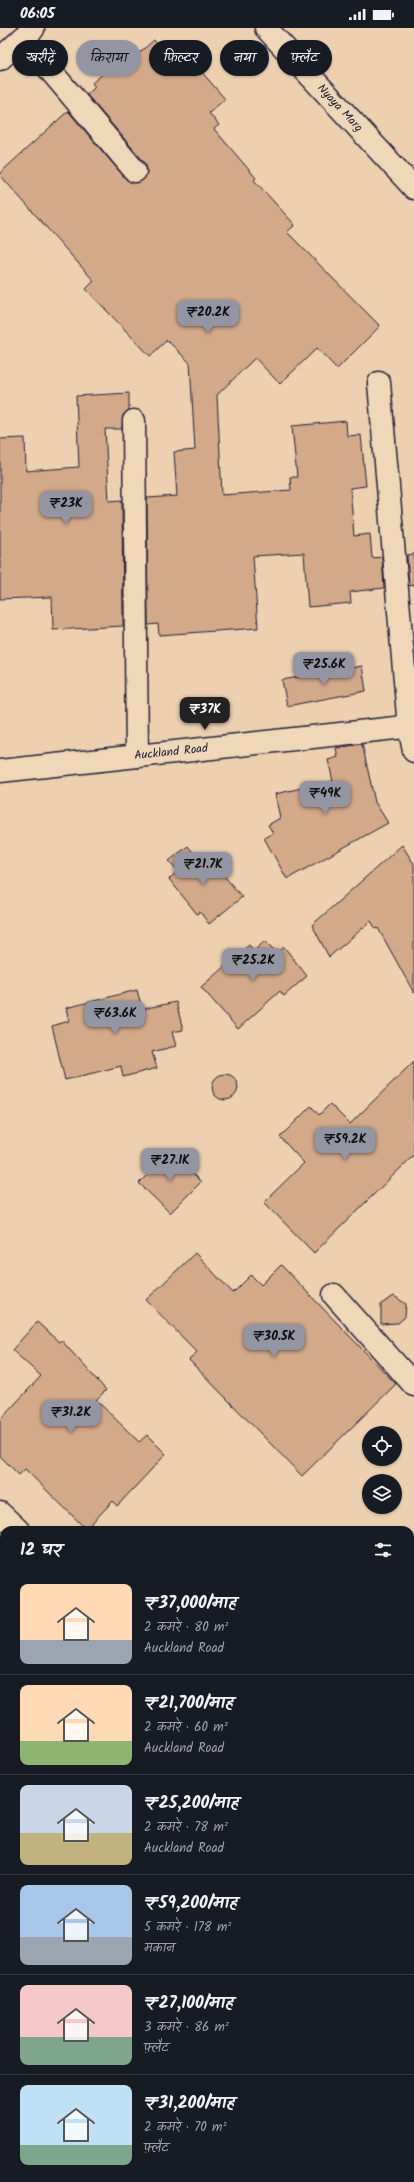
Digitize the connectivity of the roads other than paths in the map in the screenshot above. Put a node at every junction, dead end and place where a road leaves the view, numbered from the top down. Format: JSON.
{"nodes":[{"id":1,"x":267,"y":28,"type":"edge"},
{"id":2,"x":29,"y":33,"type":"edge"},
{"id":3,"x":0,"y":59,"type":"edge"},
{"id":4,"x":135,"y":171,"type":"dead end"},
{"id":5,"x":411,"y":179,"type":"edge"},
{"id":6,"x":380,"y":383,"type":"dead end"},
{"id":7,"x":134,"y":421,"type":"dead end"},
{"id":8,"x":412,"y":727,"type":"edge"},
{"id":9,"x":414,"y":751,"type":"edge"},
{"id":10,"x":137,"y":756,"type":"junction"},
{"id":11,"x":0,"y":771,"type":"edge"},
{"id":12,"x":334,"y":1295,"type":"dead end"},
{"id":13,"x":414,"y":1385,"type":"edge"},
{"id":14,"x":0,"y":1512,"type":"edge"},
{"id":15,"x":14,"y":1526,"type":"edge"}],
"edges":[{"from":1,"to":5,"type":"street","name":"Nyaya Marg"},
{"from":2,"to":3,"type":"street"},
{"from":2,"to":4,"type":"street"},
{"from":6,"to":8,"type":"street"},
{"from":7,"to":10,"type":"street"},
{"from":8,"to":9,"type":"street"},
{"from":8,"to":10,"type":"street","name":"Auckland Road"},
{"from":10,"to":11,"type":"street","name":"Auckland Road"},
{"from":12,"to":13,"type":"street"},
{"from":14,"to":15,"type":"street"}]}
